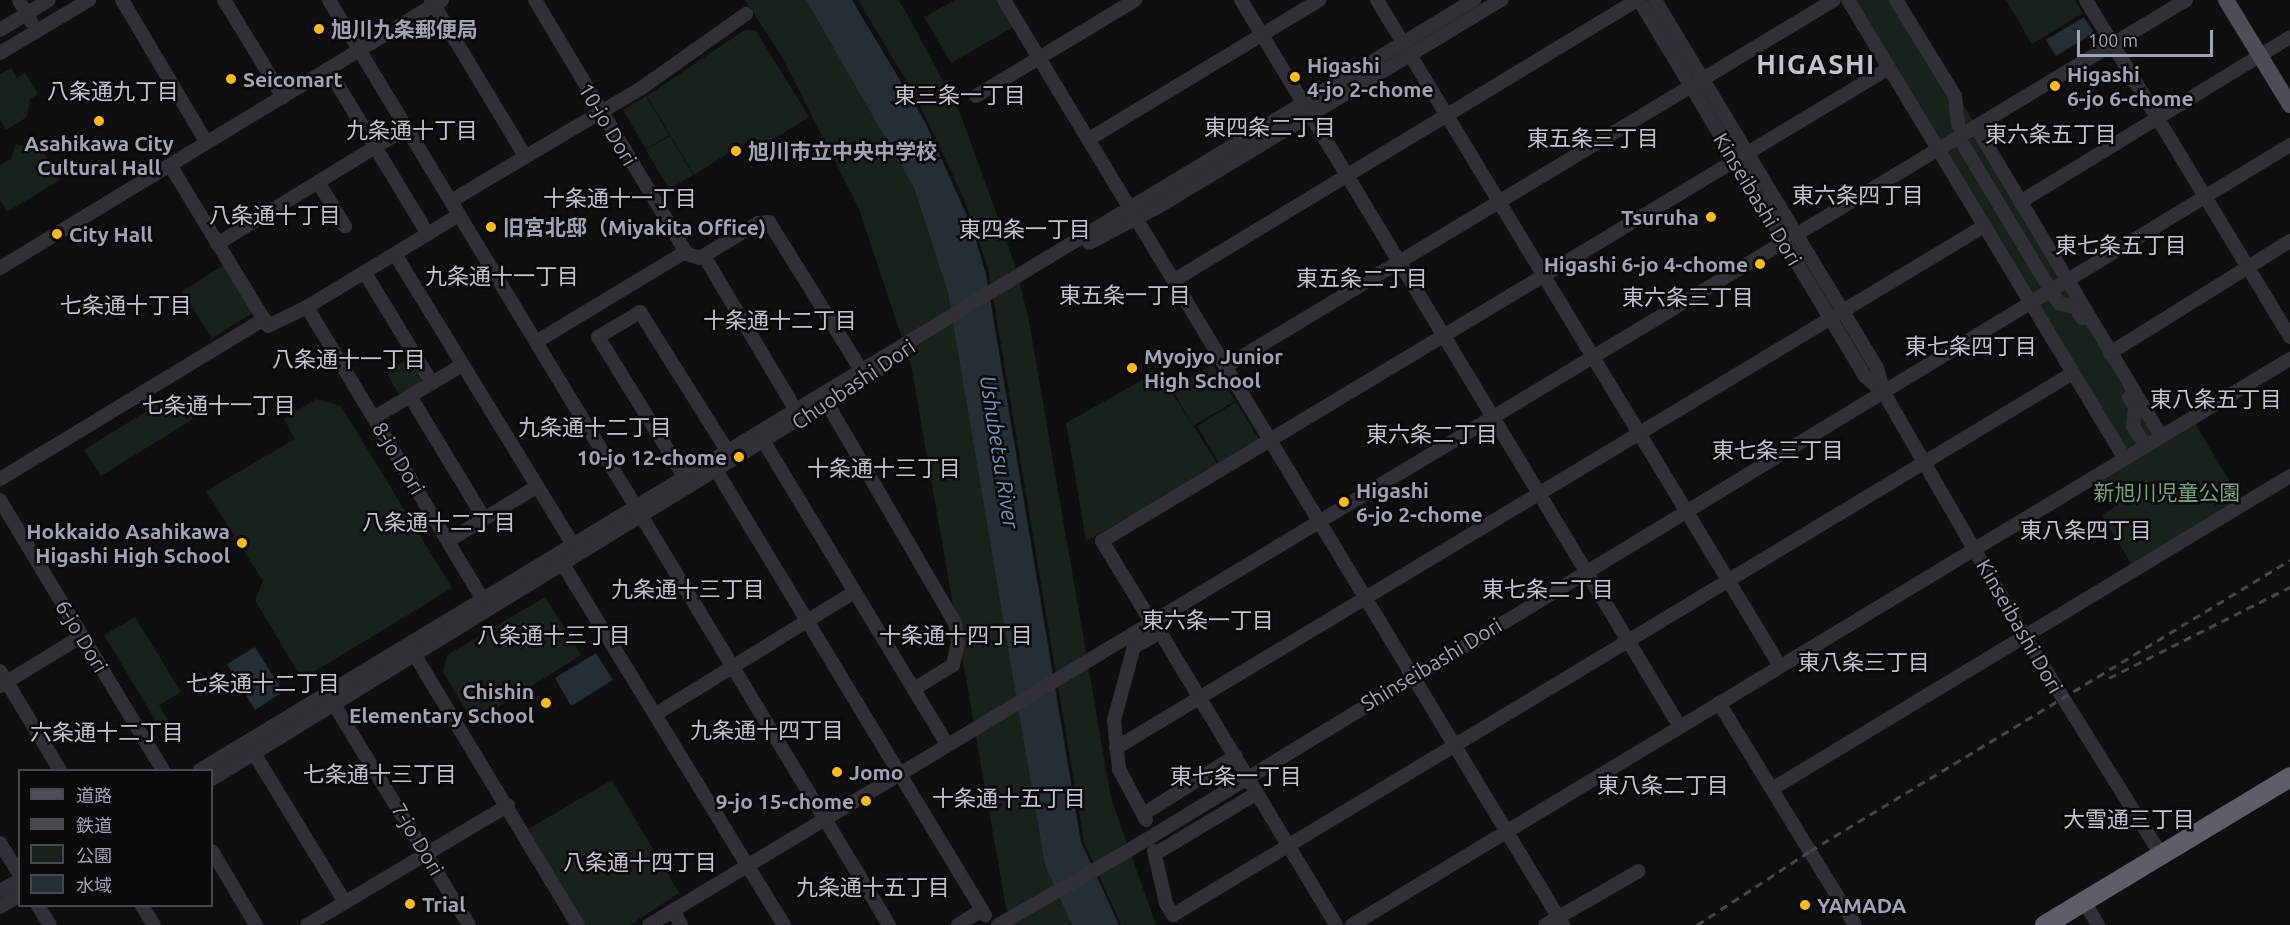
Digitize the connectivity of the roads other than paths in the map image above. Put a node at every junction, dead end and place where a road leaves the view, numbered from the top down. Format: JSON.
{"nodes":[{"id":1,"x":18,"y":0,"type":"edge"},
{"id":2,"x":50,"y":0,"type":"edge"},
{"id":3,"x":89,"y":0,"type":"edge"},
{"id":4,"x":122,"y":0,"type":"edge"},
{"id":5,"x":224,"y":0,"type":"edge"},
{"id":6,"x":329,"y":0,"type":"edge"},
{"id":7,"x":534,"y":0,"type":"edge"},
{"id":8,"x":1004,"y":0,"type":"edge"},
{"id":9,"x":1135,"y":0,"type":"edge"},
{"id":10,"x":1241,"y":0,"type":"edge"},
{"id":11,"x":1319,"y":0,"type":"edge"},
{"id":12,"x":1377,"y":0,"type":"edge"},
{"id":13,"x":1474,"y":0,"type":"edge"},
{"id":14,"x":1501,"y":0,"type":"edge"},
{"id":15,"x":1638,"y":0,"type":"edge"},
{"id":16,"x":1655,"y":0,"type":"edge"},
{"id":17,"x":1834,"y":0,"type":"edge"},
{"id":18,"x":1848,"y":0,"type":"edge"},
{"id":19,"x":1896,"y":0,"type":"edge"},
{"id":20,"x":2086,"y":0,"type":"edge"},
{"id":21,"x":2186,"y":0,"type":"edge"},
{"id":22,"x":2226,"y":0,"type":"edge"},
{"id":23,"x":435,"y":2,"type":"edge"},
{"id":24,"x":27,"y":14,"type":"junction"},
{"id":25,"x":746,"y":14,"type":"dead end"},
{"id":26,"x":0,"y":30,"type":"edge"},
{"id":27,"x":37,"y":31,"type":"junction"},
{"id":28,"x":1261,"y":34,"type":"junction"},
{"id":29,"x":2290,"y":37,"type":"edge"},
{"id":30,"x":2113,"y":43,"type":"junction"},
{"id":31,"x":1407,"y":49,"type":"junction"},
{"id":32,"x":359,"y":50,"type":"junction"},
{"id":33,"x":0,"y":53,"type":"edge"},
{"id":34,"x":2260,"y":55,"type":"junction"},
{"id":35,"x":1039,"y":57,"type":"junction"},
{"id":36,"x":1889,"y":68,"type":"junction"},
{"id":37,"x":328,"y":69,"type":"junction"},
{"id":38,"x":1697,"y":83,"type":"junction"},
{"id":39,"x":976,"y":96,"type":"dead end"},
{"id":40,"x":283,"y":97,"type":"junction"},
{"id":41,"x":2290,"y":105,"type":"edge"},
{"id":42,"x":1307,"y":109,"type":"junction"},
{"id":43,"x":600,"y":112,"type":"junction"},
{"id":44,"x":1447,"y":115,"type":"junction"},
{"id":45,"x":2158,"y":118,"type":"junction"},
{"id":46,"x":1958,"y":124,"type":"dead end"},
{"id":47,"x":1976,"y":127,"type":"junction"},
{"id":48,"x":406,"y":128,"type":"junction"},
{"id":49,"x":1089,"y":139,"type":"junction"},
{"id":50,"x":207,"y":143,"type":"junction"},
{"id":51,"x":2290,"y":145,"type":"edge"},
{"id":52,"x":1964,"y":146,"type":"dead end"},
{"id":53,"x":375,"y":147,"type":"junction"},
{"id":54,"x":1938,"y":150,"type":"junction"},
{"id":55,"x":1748,"y":153,"type":"junction"},
{"id":56,"x":525,"y":156,"type":"junction"},
{"id":57,"x":1735,"y":161,"type":"junction"},
{"id":58,"x":170,"y":165,"type":"junction"},
{"id":59,"x":1347,"y":176,"type":"junction"},
{"id":60,"x":318,"y":182,"type":"junction"},
{"id":61,"x":2205,"y":196,"type":"junction"},
{"id":62,"x":451,"y":201,"type":"junction"},
{"id":63,"x":1499,"y":202,"type":"junction"},
{"id":64,"x":2020,"y":202,"type":"junction"},
{"id":65,"x":1134,"y":213,"type":"junction"},
{"id":66,"x":459,"y":215,"type":"junction"},
{"id":67,"x":345,"y":226,"type":"dead end"},
{"id":68,"x":1984,"y":226,"type":"junction"},
{"id":69,"x":428,"y":234,"type":"junction"},
{"id":70,"x":1797,"y":235,"type":"junction"},
{"id":71,"x":2290,"y":241,"type":"edge"},
{"id":72,"x":1784,"y":242,"type":"junction"},
{"id":73,"x":217,"y":244,"type":"junction"},
{"id":74,"x":685,"y":252,"type":"junction"},
{"id":75,"x":395,"y":254,"type":"junction"},
{"id":76,"x":705,"y":256,"type":"junction"},
{"id":77,"x":1400,"y":262,"type":"junction"},
{"id":78,"x":2248,"y":267,"type":"junction"},
{"id":79,"x":0,"y":268,"type":"edge"},
{"id":80,"x":365,"y":273,"type":"junction"},
{"id":81,"x":1545,"y":275,"type":"junction"},
{"id":82,"x":1176,"y":279,"type":"junction"},
{"id":83,"x":2066,"y":281,"type":"junction"},
{"id":84,"x":2050,"y":291,"type":"junction"},
{"id":85,"x":2030,"y":302,"type":"junction"},
{"id":86,"x":307,"y":307,"type":"junction"},
{"id":87,"x":1842,"y":310,"type":"junction"},
{"id":88,"x":1830,"y":318,"type":"junction"},
{"id":89,"x":264,"y":320,"type":"junction"},
{"id":90,"x":1444,"y":337,"type":"junction"},
{"id":91,"x":2290,"y":337,"type":"edge"},
{"id":92,"x":536,"y":342,"type":"junction"},
{"id":93,"x":2110,"y":353,"type":"junction"},
{"id":94,"x":1593,"y":357,"type":"junction"},
{"id":95,"x":2290,"y":359,"type":"edge"},
{"id":96,"x":462,"y":364,"type":"junction"},
{"id":97,"x":1228,"y":365,"type":"junction"},
{"id":98,"x":2073,"y":373,"type":"junction"},
{"id":99,"x":865,"y":375,"type":"junction"},
{"id":100,"x":432,"y":383,"type":"junction"},
{"id":101,"x":1884,"y":393,"type":"junction"},
{"id":102,"x":410,"y":396,"type":"junction"},
{"id":103,"x":824,"y":398,"type":"junction"},
{"id":104,"x":798,"y":414,"type":"junction"},
{"id":105,"x":375,"y":417,"type":"junction"},
{"id":106,"x":1493,"y":417,"type":"junction"},
{"id":107,"x":1639,"y":433,"type":"junction"},
{"id":108,"x":2162,"y":436,"type":"junction"},
{"id":109,"x":1273,"y":440,"type":"junction"},
{"id":110,"x":764,"y":442,"type":"junction"},
{"id":111,"x":2145,"y":446,"type":"junction"},
{"id":112,"x":727,"y":450,"type":"junction"},
{"id":113,"x":2125,"y":459,"type":"junction"},
{"id":114,"x":1924,"y":463,"type":"junction"},
{"id":115,"x":713,"y":466,"type":"junction"},
{"id":116,"x":684,"y":476,"type":"junction"},
{"id":117,"x":2290,"y":476,"type":"edge"},
{"id":118,"x":0,"y":478,"type":"edge"},
{"id":119,"x":536,"y":487,"type":"junction"},
{"id":120,"x":1539,"y":494,"type":"junction"},
{"id":121,"x":0,"y":500,"type":"edge"},
{"id":122,"x":639,"y":511,"type":"junction"},
{"id":123,"x":1686,"y":511,"type":"junction"},
{"id":124,"x":484,"y":518,"type":"junction"},
{"id":125,"x":1321,"y":521,"type":"junction"},
{"id":126,"x":448,"y":541,"type":"junction"},
{"id":127,"x":576,"y":549,"type":"junction"},
{"id":128,"x":1976,"y":549,"type":"junction"},
{"id":129,"x":560,"y":559,"type":"junction"},
{"id":130,"x":1586,"y":571,"type":"junction"},
{"id":131,"x":1729,"y":580,"type":"junction"},
{"id":132,"x":854,"y":592,"type":"junction"},
{"id":133,"x":1365,"y":598,"type":"junction"},
{"id":134,"x":486,"y":604,"type":"junction"},
{"id":135,"x":807,"y":620,"type":"junction"},
{"id":136,"x":1156,"y":626,"type":"junction"},
{"id":137,"x":82,"y":636,"type":"junction"},
{"id":138,"x":2025,"y":637,"type":"junction"},
{"id":139,"x":1627,"y":642,"type":"junction"},
{"id":140,"x":411,"y":649,"type":"junction"},
{"id":141,"x":732,"y":666,"type":"junction"},
{"id":142,"x":1780,"y":666,"type":"junction"},
{"id":143,"x":1413,"y":676,"type":"junction"},
{"id":144,"x":2,"y":679,"type":"edge"},
{"id":145,"x":914,"y":689,"type":"junction"},
{"id":146,"x":1200,"y":698,"type":"junction"},
{"id":147,"x":331,"y":699,"type":"junction"},
{"id":148,"x":1719,"y":703,"type":"junction"},
{"id":149,"x":656,"y":714,"type":"junction"},
{"id":150,"x":1680,"y":727,"type":"junction"},
{"id":151,"x":952,"y":741,"type":"junction"},
{"id":152,"x":1454,"y":745,"type":"junction"},
{"id":153,"x":251,"y":747,"type":"junction"},
{"id":154,"x":1116,"y":748,"type":"junction"},
{"id":155,"x":1234,"y":756,"type":"junction"},
{"id":156,"x":59,"y":769,"type":"edge"},
{"id":157,"x":162,"y":769,"type":"edge"},
{"id":158,"x":204,"y":769,"type":"edge"},
{"id":159,"x":899,"y":773,"type":"junction"},
{"id":160,"x":1246,"y":775,"type":"junction"},
{"id":161,"x":2290,"y":777,"type":"edge"},
{"id":162,"x":213,"y":778,"type":"edge"},
{"id":163,"x":1772,"y":789,"type":"junction"},
{"id":164,"x":1257,"y":793,"type":"junction"},
{"id":165,"x":508,"y":805,"type":"junction"},
{"id":166,"x":824,"y":818,"type":"junction"},
{"id":167,"x":1507,"y":831,"type":"junction"},
{"id":168,"x":0,"y":843,"type":"edge"},
{"id":169,"x":1288,"y":847,"type":"junction"},
{"id":170,"x":213,"y":852,"type":"edge"},
{"id":171,"x":427,"y":854,"type":"junction"},
{"id":172,"x":2161,"y":855,"type":"junction"},
{"id":173,"x":748,"y":864,"type":"junction"},
{"id":174,"x":1640,"y":871,"type":"dead end"},
{"id":175,"x":18,"y":874,"type":"edge"},
{"id":176,"x":18,"y":878,"type":"edge"},
{"id":177,"x":0,"y":891,"type":"edge"},
{"id":178,"x":18,"y":896,"type":"edge"},
{"id":179,"x":2084,"y":901,"type":"junction"},
{"id":180,"x":345,"y":902,"type":"junction"},
{"id":181,"x":0,"y":907,"type":"edge"},
{"id":182,"x":39,"y":907,"type":"edge"},
{"id":183,"x":143,"y":907,"type":"edge"},
{"id":184,"x":673,"y":911,"type":"junction"},
{"id":185,"x":1561,"y":921,"type":"edge"},
{"id":186,"x":50,"y":925,"type":"edge"},
{"id":187,"x":154,"y":925,"type":"edge"},
{"id":188,"x":256,"y":925,"type":"edge"},
{"id":189,"x":307,"y":925,"type":"edge"},
{"id":190,"x":469,"y":925,"type":"edge"},
{"id":191,"x":578,"y":925,"type":"edge"},
{"id":192,"x":649,"y":925,"type":"edge"},
{"id":193,"x":681,"y":925,"type":"edge"},
{"id":194,"x":784,"y":925,"type":"edge"},
{"id":195,"x":889,"y":925,"type":"edge"},
{"id":196,"x":958,"y":925,"type":"edge"},
{"id":197,"x":1000,"y":925,"type":"edge"},
{"id":198,"x":1336,"y":925,"type":"edge"},
{"id":199,"x":1352,"y":925,"type":"edge"},
{"id":200,"x":1545,"y":925,"type":"edge"},
{"id":201,"x":1855,"y":925,"type":"edge"},
{"id":202,"x":2045,"y":925,"type":"edge"},
{"id":203,"x":2098,"y":925,"type":"edge"}],
"edges":[{"from":1,"to":24,"type":"street"},
{"from":2,"to":24,"type":"street"},
{"from":3,"to":27,"type":"street"},
{"from":4,"to":50,"type":"street"},
{"from":5,"to":40,"type":"street"},
{"from":6,"to":32,"type":"street"},
{"from":7,"to":43,"type":"street","name":"10-jo Dori"},
{"from":8,"to":35,"type":"street"},
{"from":9,"to":35,"type":"street"},
{"from":10,"to":28,"type":"street"},
{"from":11,"to":28,"type":"street"},
{"from":12,"to":31,"type":"street"},
{"from":13,"to":31,"type":"street"},
{"from":14,"to":31,"type":"street"},
{"from":15,"to":38,"type":"street","name":"Kinseibashi Dori"},
{"from":15,"to":44,"type":"street"},
{"from":16,"to":38,"type":"street","name":"Kinseibashi Dori"},
{"from":17,"to":38,"type":"street"},
{"from":18,"to":36,"type":"street"},
{"from":19,"to":46,"type":"street"},
{"from":20,"to":30,"type":"street"},
{"from":21,"to":30,"type":"street"},
{"from":22,"to":34,"type":"main road"},
{"from":23,"to":32,"type":"street"},
{"from":23,"to":56,"type":"street"},
{"from":24,"to":26,"type":"street"},
{"from":24,"to":27,"type":"street"},
{"from":25,"to":43,"type":"street"},
{"from":27,"to":33,"type":"street"},
{"from":28,"to":42,"type":"street"},
{"from":28,"to":49,"type":"street"},
{"from":29,"to":34,"type":"street"},
{"from":30,"to":45,"type":"street"},
{"from":30,"to":47,"type":"street"},
{"from":31,"to":42,"type":"street"},
{"from":31,"to":44,"type":"street"},
{"from":32,"to":37,"type":"street"},
{"from":32,"to":48,"type":"street"},
{"from":34,"to":41,"type":"main road"},
{"from":34,"to":45,"type":"street"},
{"from":35,"to":39,"type":"street"},
{"from":35,"to":49,"type":"street"},
{"from":36,"to":54,"type":"street"},
{"from":36,"to":55,"type":"street"},
{"from":37,"to":40,"type":"street"},
{"from":37,"to":53,"type":"street"},
{"from":38,"to":55,"type":"street","name":"Kinseibashi Dori"},
{"from":38,"to":57,"type":"street","name":"Kinseibashi Dori"},
{"from":38,"to":63,"type":"street"},
{"from":40,"to":50,"type":"street"},
{"from":42,"to":59,"type":"street"},
{"from":42,"to":65,"type":"street"},
{"from":43,"to":56,"type":"street"},
{"from":43,"to":74,"type":"street","name":"10-jo Dori"},
{"from":44,"to":59,"type":"street"},
{"from":44,"to":63,"type":"street"},
{"from":45,"to":61,"type":"street"},
{"from":45,"to":64,"type":"street"},
{"from":47,"to":54,"type":"street"},
{"from":47,"to":64,"type":"street"},
{"from":48,"to":53,"type":"street"},
{"from":48,"to":62,"type":"street"},
{"from":49,"to":65,"type":"street"},
{"from":50,"to":58,"type":"street"},
{"from":51,"to":61,"type":"street","name":"Shinseibashi Dori"},
{"from":52,"to":84,"type":"street"},
{"from":53,"to":60,"type":"street"},
{"from":53,"to":69,"type":"street"},
{"from":54,"to":68,"type":"street"},
{"from":54,"to":70,"type":"street"},
{"from":55,"to":57,"type":"street"},
{"from":55,"to":70,"type":"street","name":"Kinseibashi Dori"},
{"from":56,"to":62,"type":"street"},
{"from":57,"to":72,"type":"street","name":"Kinseibashi Dori"},
{"from":57,"to":81,"type":"street"},
{"from":58,"to":73,"type":"street"},
{"from":58,"to":79,"type":"street"},
{"from":59,"to":77,"type":"street"},
{"from":59,"to":82,"type":"street"},
{"from":60,"to":67,"type":"street"},
{"from":60,"to":73,"type":"street"},
{"from":61,"to":78,"type":"street"},
{"from":61,"to":83,"type":"street","name":"Shinseibashi Dori"},
{"from":62,"to":66,"type":"street"},
{"from":63,"to":77,"type":"street"},
{"from":63,"to":81,"type":"street"},
{"from":64,"to":83,"type":"street"},
{"from":65,"to":82,"type":"street"},
{"from":65,"to":99,"type":"street","name":"Chuobashi Dori"},
{"from":66,"to":69,"type":"street"},
{"from":66,"to":92,"type":"street"},
{"from":68,"to":85,"type":"street"},
{"from":68,"to":87,"type":"street"},
{"from":69,"to":75,"type":"street"},
{"from":70,"to":72,"type":"street"},
{"from":70,"to":87,"type":"street","name":"Kinseibashi Dori"},
{"from":71,"to":78,"type":"street"},
{"from":72,"to":88,"type":"street","name":"Kinseibashi Dori"},
{"from":72,"to":94,"type":"street"},
{"from":73,"to":89,"type":"street"},
{"from":74,"to":76,"type":"street"},
{"from":74,"to":92,"type":"street"},
{"from":75,"to":80,"type":"street"},
{"from":75,"to":96,"type":"street"},
{"from":76,"to":99,"type":"street"},
{"from":76,"to":104,"type":"street"},
{"from":77,"to":90,"type":"street"},
{"from":77,"to":97,"type":"street"},
{"from":78,"to":91,"type":"street"},
{"from":78,"to":93,"type":"street"},
{"from":80,"to":86,"type":"street"},
{"from":80,"to":100,"type":"street"},
{"from":81,"to":90,"type":"street"},
{"from":81,"to":94,"type":"street"},
{"from":82,"to":97,"type":"street"},
{"from":83,"to":84,"type":"street","name":"Shinseibashi Dori"},
{"from":83,"to":93,"type":"street"},
{"from":84,"to":85,"type":"street","name":"Shinseibashi Dori"},
{"from":84,"to":111,"type":"street"},
{"from":85,"to":98,"type":"street"},
{"from":85,"to":101,"type":"street","name":"Shinseibashi Dori"},
{"from":86,"to":89,"type":"street"},
{"from":86,"to":105,"type":"street","name":"8-jo Dori"},
{"from":87,"to":88,"type":"street"},
{"from":87,"to":101,"type":"street","name":"Kinseibashi Dori"},
{"from":88,"to":101,"type":"street","name":"Kinseibashi Dori"},
{"from":88,"to":107,"type":"street"},
{"from":89,"to":118,"type":"street"},
{"from":90,"to":106,"type":"street"},
{"from":90,"to":109,"type":"street"},
{"from":92,"to":122,"type":"street"},
{"from":93,"to":108,"type":"street"},
{"from":94,"to":106,"type":"street"},
{"from":94,"to":107,"type":"street"},
{"from":95,"to":108,"type":"street"},
{"from":96,"to":100,"type":"street"},
{"from":96,"to":119,"type":"street"},
{"from":97,"to":109,"type":"street"},
{"from":98,"to":113,"type":"street"},
{"from":98,"to":114,"type":"street"},
{"from":99,"to":103,"type":"street","name":"Chuobashi Dori"},
{"from":100,"to":102,"type":"street"},
{"from":101,"to":114,"type":"street","name":"Kinseibashi Dori"},
{"from":101,"to":123,"type":"street","name":"Shinseibashi Dori"},
{"from":102,"to":105,"type":"street"},
{"from":102,"to":124,"type":"street"},
{"from":103,"to":104,"type":"street","name":"Chuobashi Dori"},
{"from":103,"to":145,"type":"street"},
{"from":104,"to":110,"type":"street","name":"Chuobashi Dori"},
{"from":104,"to":112,"type":"street","name":"Chuobashi Dori"},
{"from":105,"to":126,"type":"street","name":"8-jo Dori"},
{"from":106,"to":120,"type":"street"},
{"from":106,"to":125,"type":"street"},
{"from":107,"to":120,"type":"street"},
{"from":107,"to":123,"type":"street"},
{"from":108,"to":111,"type":"street"},
{"from":109,"to":125,"type":"street"},
{"from":109,"to":136,"type":"street"},
{"from":110,"to":115,"type":"street","name":"Chuobashi Dori"},
{"from":110,"to":132,"type":"street"},
{"from":111,"to":113,"type":"street"},
{"from":112,"to":115,"type":"street","name":"Chuobashi Dori"},
{"from":112,"to":116,"type":"street"},
{"from":113,"to":128,"type":"street"},
{"from":114,"to":128,"type":"street","name":"Kinseibashi Dori"},
{"from":114,"to":131,"type":"street"},
{"from":115,"to":116,"type":"street","name":"Chuobashi Dori"},
{"from":115,"to":122,"type":"street","name":"Chuobashi Dori"},
{"from":115,"to":135,"type":"street"},
{"from":116,"to":122,"type":"street","name":"Chuobashi Dori"},
{"from":117,"to":138,"type":"street"},
{"from":119,"to":124,"type":"street"},
{"from":119,"to":127,"type":"street"},
{"from":120,"to":130,"type":"street"},
{"from":120,"to":133,"type":"street"},
{"from":121,"to":137,"type":"street","name":"6-jo Dori"},
{"from":122,"to":127,"type":"street","name":"Chuobashi Dori"},
{"from":122,"to":141,"type":"street"},
{"from":123,"to":130,"type":"street","name":"Shinseibashi Dori"},
{"from":123,"to":131,"type":"street"},
{"from":124,"to":126,"type":"street"},
{"from":125,"to":133,"type":"street"},
{"from":125,"to":136,"type":"street"},
{"from":126,"to":134,"type":"street","name":"8-jo Dori"},
{"from":127,"to":129,"type":"street","name":"Chuobashi Dori"},
{"from":128,"to":138,"type":"street","name":"Kinseibashi Dori"},
{"from":128,"to":142,"type":"street"},
{"from":129,"to":134,"type":"street","name":"Chuobashi Dori"},
{"from":129,"to":149,"type":"street"},
{"from":130,"to":139,"type":"street"},
{"from":130,"to":143,"type":"street","name":"Shinseibashi Dori"},
{"from":131,"to":139,"type":"street"},
{"from":131,"to":142,"type":"street"},
{"from":132,"to":135,"type":"street"},
{"from":132,"to":145,"type":"street"},
{"from":133,"to":143,"type":"street"},
{"from":133,"to":146,"type":"street"},
{"from":134,"to":140,"type":"street","name":"Chuobashi Dori"},
{"from":135,"to":141,"type":"street"},
{"from":135,"to":159,"type":"street"},
{"from":136,"to":146,"type":"street"},
{"from":136,"to":151,"type":"street"},
{"from":136,"to":154,"type":"street"},
{"from":137,"to":144,"type":"street"},
{"from":137,"to":157,"type":"street","name":"6-jo Dori"},
{"from":138,"to":163,"type":"street"},
{"from":138,"to":172,"type":"street","name":"Kinseibashi Dori"},
{"from":139,"to":150,"type":"street"},
{"from":139,"to":152,"type":"street"},
{"from":140,"to":147,"type":"street","name":"Chuobashi Dori"},
{"from":140,"to":165,"type":"street"},
{"from":141,"to":149,"type":"street"},
{"from":141,"to":166,"type":"street"},
{"from":142,"to":148,"type":"street"},
{"from":143,"to":152,"type":"street"},
{"from":143,"to":160,"type":"street","name":"Shinseibashi Dori"},
{"from":144,"to":156,"type":"street"},
{"from":145,"to":151,"type":"street"},
{"from":146,"to":154,"type":"street"},
{"from":146,"to":155,"type":"street"},
{"from":147,"to":153,"type":"street","name":"Chuobashi Dori"},
{"from":147,"to":171,"type":"street","name":"7-jo Dori"},
{"from":148,"to":150,"type":"street"},
{"from":148,"to":163,"type":"street"},
{"from":149,"to":173,"type":"street"},
{"from":150,"to":167,"type":"street"},
{"from":151,"to":159,"type":"street"},
{"from":152,"to":167,"type":"street"},
{"from":152,"to":169,"type":"street"},
{"from":153,"to":158,"type":"street","name":"Chuobashi Dori"},
{"from":153,"to":162,"type":"street","name":"Chuobashi Dori"},
{"from":153,"to":180,"type":"street"},
{"from":154,"to":155,"type":"street"},
{"from":155,"to":160,"type":"street"},
{"from":159,"to":166,"type":"street"},
{"from":159,"to":196,"type":"street"},
{"from":160,"to":164,"type":"street"},
{"from":160,"to":197,"type":"street","name":"Shinseibashi Dori"},
{"from":161,"to":172,"type":"highway"},
{"from":163,"to":201,"type":"street"},
{"from":164,"to":169,"type":"street"},
{"from":164,"to":169,"type":"street"},
{"from":165,"to":171,"type":"street"},
{"from":165,"to":191,"type":"street"},
{"from":166,"to":173,"type":"street"},
{"from":166,"to":195,"type":"street"},
{"from":167,"to":185,"type":"street"},
{"from":167,"to":199,"type":"street"},
{"from":168,"to":175,"type":"street"},
{"from":169,"to":198,"type":"street"},
{"from":170,"to":188,"type":"street"},
{"from":171,"to":180,"type":"street"},
{"from":171,"to":190,"type":"street","name":"7-jo Dori"},
{"from":172,"to":179,"type":"highway"},
{"from":173,"to":184,"type":"street"},
{"from":173,"to":194,"type":"street"},
{"from":174,"to":185,"type":"street"},
{"from":176,"to":177,"type":"street"},
{"from":178,"to":181,"type":"street"},
{"from":179,"to":202,"type":"highway"},
{"from":179,"to":203,"type":"street"},
{"from":180,"to":189,"type":"street"},
{"from":182,"to":186,"type":"street"},
{"from":183,"to":187,"type":"street"},
{"from":184,"to":192,"type":"street"},
{"from":184,"to":193,"type":"street"},
{"from":185,"to":200,"type":"street"}]}
